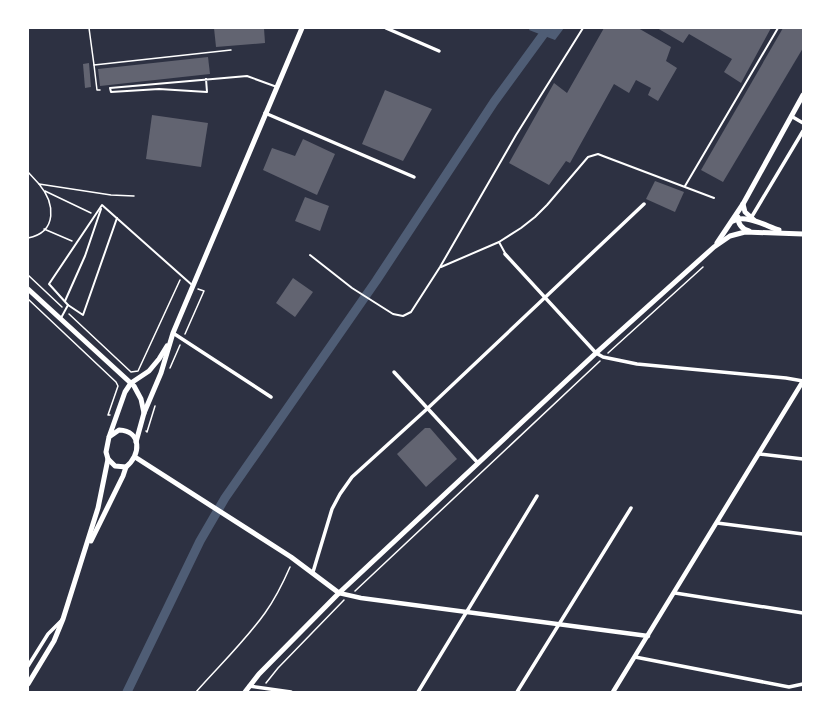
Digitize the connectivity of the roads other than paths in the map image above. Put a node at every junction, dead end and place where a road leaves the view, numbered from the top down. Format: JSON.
{"nodes":[{"id":1,"x":302,"y":28,"type":"edge"},
{"id":2,"x":386,"y":28,"type":"edge"},
{"id":3,"x":583,"y":28,"type":"edge"},
{"id":4,"x":778,"y":28,"type":"edge"},
{"id":5,"x":439,"y":51,"type":"dead end"},
{"id":6,"x":206,"y":79,"type":"junction"},
{"id":7,"x":277,"y":87,"type":"junction"},
{"id":8,"x":803,"y":95,"type":"edge"},
{"id":9,"x":266,"y":114,"type":"junction"},
{"id":10,"x":791,"y":116,"type":"junction"},
{"id":11,"x":803,"y":123,"type":"edge"},
{"id":12,"x":803,"y":131,"type":"edge"},
{"id":13,"x":414,"y":177,"type":"dead end"},
{"id":14,"x":685,"y":186,"type":"junction"},
{"id":15,"x":714,"y":198,"type":"dead end"},
{"id":16,"x":644,"y":204,"type":"dead end"},
{"id":17,"x":102,"y":205,"type":"junction"},
{"id":18,"x":742,"y":211,"type":"junction"},
{"id":19,"x":117,"y":218,"type":"junction"},
{"id":20,"x":751,"y":218,"type":"junction"},
{"id":21,"x":738,"y":219,"type":"junction"},
{"id":22,"x":732,"y":222,"type":"junction"},
{"id":23,"x":762,"y":224,"type":"junction"},
{"id":24,"x":752,"y":232,"type":"junction"},
{"id":25,"x":787,"y":233,"type":"junction"},
{"id":26,"x":803,"y":234,"type":"edge"},
{"id":27,"x":499,"y":242,"type":"junction"},
{"id":28,"x":714,"y":247,"type":"junction"},
{"id":29,"x":505,"y":254,"type":"joint"},
{"id":30,"x":310,"y":255,"type":"dead end"},
{"id":31,"x":440,"y":267,"type":"junction"},
{"id":32,"x":192,"y":286,"type":"junction"},
{"id":33,"x":28,"y":289,"type":"edge"},
{"id":34,"x":544,"y":297,"type":"junction"},
{"id":35,"x":65,"y":301,"type":"junction"},
{"id":36,"x":68,"y":305,"type":"junction"},
{"id":37,"x":60,"y":319,"type":"junction"},
{"id":38,"x":173,"y":332,"type":"junction"},
{"id":39,"x":169,"y":342,"type":"junction"},
{"id":40,"x":596,"y":353,"type":"junction"},
{"id":41,"x":394,"y":372,"type":"dead end"},
{"id":42,"x":803,"y":381,"type":"edge"},
{"id":43,"x":131,"y":383,"type":"junction"},
{"id":44,"x":271,"y":397,"type":"dead end"},
{"id":45,"x":428,"y":408,"type":"junction"},
{"id":46,"x":144,"y":414,"type":"junction"},
{"id":47,"x":109,"y":437,"type":"junction"},
{"id":48,"x":136,"y":442,"type":"junction"},
{"id":49,"x":760,"y":454,"type":"junction"},
{"id":50,"x":135,"y":456,"type":"junction"},
{"id":51,"x":108,"y":459,"type":"junction"},
{"id":52,"x":803,"y":459,"type":"edge"},
{"id":53,"x":478,"y":463,"type":"junction"},
{"id":54,"x":126,"y":467,"type":"junction"},
{"id":55,"x":537,"y":496,"type":"dead end"},
{"id":56,"x":631,"y":508,"type":"dead end"},
{"id":57,"x":717,"y":523,"type":"junction"},
{"id":58,"x":803,"y":534,"type":"edge"},
{"id":59,"x":84,"y":554,"type":"junction"},
{"id":60,"x":313,"y":572,"type":"junction"},
{"id":61,"x":339,"y":593,"type":"junction"},
{"id":62,"x":675,"y":593,"type":"junction"},
{"id":63,"x":466,"y":612,"type":"junction"},
{"id":64,"x":803,"y":613,"type":"edge"},
{"id":65,"x":63,"y":619,"type":"junction"},
{"id":66,"x":559,"y":624,"type":"junction"},
{"id":67,"x":648,"y":636,"type":"junction"},
{"id":68,"x":635,"y":657,"type":"junction"},
{"id":69,"x":28,"y":666,"type":"edge"},
{"id":70,"x":28,"y":684,"type":"edge"},
{"id":71,"x":803,"y":684,"type":"edge"},
{"id":72,"x":249,"y":686,"type":"junction"},
{"id":73,"x":245,"y":692,"type":"edge"},
{"id":74,"x":291,"y":692,"type":"edge"},
{"id":75,"x":418,"y":692,"type":"edge"},
{"id":76,"x":517,"y":692,"type":"edge"},
{"id":77,"x":613,"y":692,"type":"edge"}],
"edges":[{"from":1,"to":7,"type":"main road"},
{"from":2,"to":5,"type":"street"},
{"from":3,"to":31,"type":"lane"},
{"from":4,"to":14,"type":"lane"},
{"from":6,"to":6,"type":"lane"},
{"from":6,"to":7,"type":"lane"},
{"from":7,"to":9,"type":"main road"},
{"from":8,"to":10,"type":"main road"},
{"from":9,"to":13,"type":"street"},
{"from":9,"to":32,"type":"main road"},
{"from":10,"to":11,"type":"street"},
{"from":10,"to":18,"type":"main road"},
{"from":12,"to":20,"type":"street"},
{"from":14,"to":15,"type":"lane"},
{"from":14,"to":27,"type":"lane"},
{"from":16,"to":34,"type":"street"},
{"from":17,"to":19,"type":"lane"},
{"from":17,"to":35,"type":"lane"},
{"from":17,"to":35,"type":"lane"},
{"from":18,"to":20,"type":"main road"},
{"from":18,"to":21,"type":"main road"},
{"from":18,"to":22,"type":"main road"},
{"from":19,"to":32,"type":"lane"},
{"from":19,"to":36,"type":"lane"},
{"from":20,"to":23,"type":"main road"},
{"from":21,"to":22,"type":"main road"},
{"from":21,"to":23,"type":"main road"},
{"from":21,"to":24,"type":"main road"},
{"from":22,"to":28,"type":"main road"},
{"from":23,"to":25,"type":"main road"},
{"from":24,"to":25,"type":"main road"},
{"from":24,"to":28,"type":"main road"},
{"from":25,"to":26,"type":"main road"},
{"from":27,"to":29,"type":"lane"},
{"from":27,"to":31,"type":"lane"},
{"from":28,"to":40,"type":"main road"},
{"from":29,"to":34,"type":"street"},
{"from":30,"to":31,"type":"lane"},
{"from":32,"to":38,"type":"main road"},
{"from":33,"to":37,"type":"main road"},
{"from":34,"to":40,"type":"street"},
{"from":34,"to":45,"type":"street"},
{"from":35,"to":36,"type":"lane"},
{"from":36,"to":37,"type":"lane"},
{"from":37,"to":43,"type":"main road"},
{"from":38,"to":39,"type":"main road"},
{"from":38,"to":44,"type":"street"},
{"from":39,"to":43,"type":"main road"},
{"from":39,"to":46,"type":"main road"},
{"from":40,"to":42,"type":"street"},
{"from":40,"to":53,"type":"main road"},
{"from":41,"to":45,"type":"street"},
{"from":42,"to":49,"type":"street"},
{"from":43,"to":46,"type":"main road"},
{"from":43,"to":47,"type":"main road"},
{"from":45,"to":53,"type":"street"},
{"from":45,"to":60,"type":"street"},
{"from":46,"to":48,"type":"main road"},
{"from":47,"to":48,"type":"main road"},
{"from":47,"to":51,"type":"main road"},
{"from":48,"to":50,"type":"main road"},
{"from":49,"to":52,"type":"street"},
{"from":49,"to":57,"type":"street"},
{"from":50,"to":54,"type":"main road"},
{"from":50,"to":60,"type":"main road"},
{"from":51,"to":54,"type":"main road"},
{"from":51,"to":59,"type":"main road"},
{"from":53,"to":61,"type":"main road"},
{"from":54,"to":59,"type":"main road"},
{"from":55,"to":63,"type":"street"},
{"from":56,"to":66,"type":"street"},
{"from":57,"to":58,"type":"street"},
{"from":57,"to":62,"type":"street"},
{"from":59,"to":65,"type":"main road"},
{"from":60,"to":61,"type":"main road"},
{"from":61,"to":63,"type":"street"},
{"from":61,"to":72,"type":"main road"},
{"from":62,"to":64,"type":"street"},
{"from":62,"to":67,"type":"street"},
{"from":63,"to":66,"type":"street"},
{"from":63,"to":75,"type":"street"},
{"from":65,"to":69,"type":"street"},
{"from":65,"to":70,"type":"main road"},
{"from":66,"to":67,"type":"street"},
{"from":66,"to":76,"type":"street"},
{"from":67,"to":68,"type":"street"},
{"from":68,"to":71,"type":"street"},
{"from":68,"to":77,"type":"street"},
{"from":72,"to":73,"type":"main road"},
{"from":72,"to":74,"type":"street"}]}
